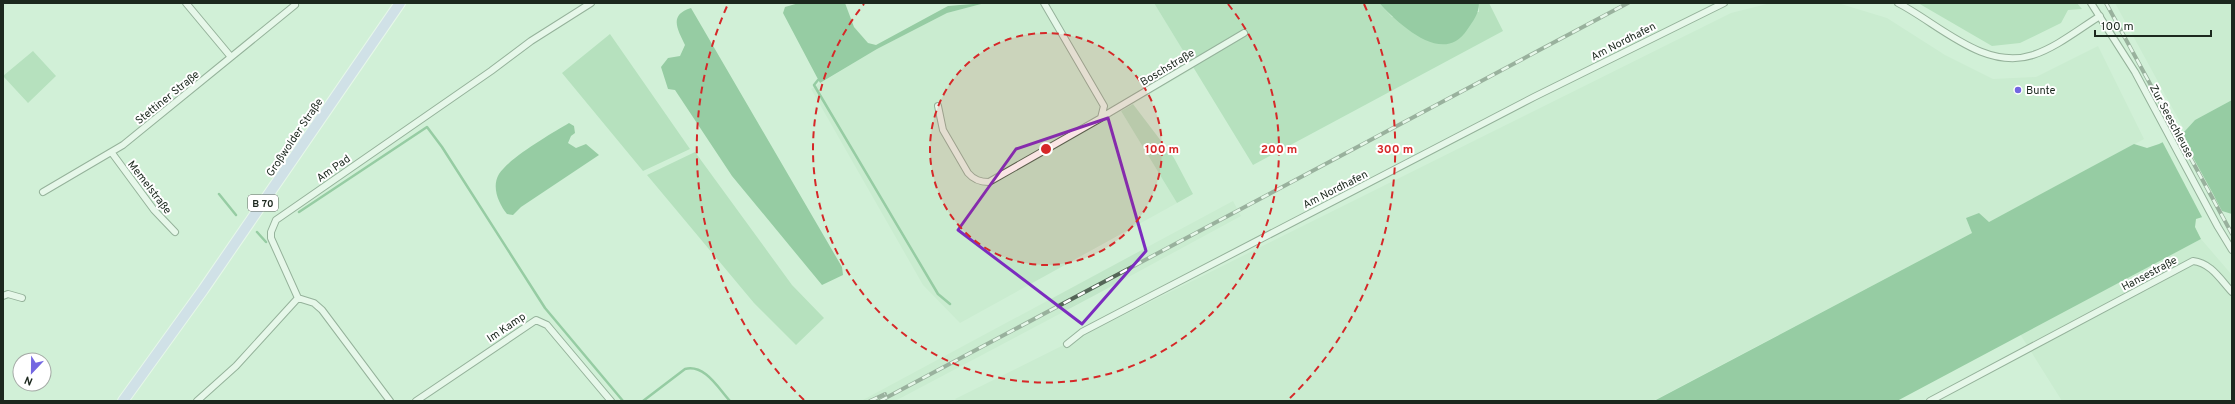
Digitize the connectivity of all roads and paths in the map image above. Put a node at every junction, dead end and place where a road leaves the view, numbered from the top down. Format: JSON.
{"nodes":[{"id":1,"x":186,"y":3,"type":"edge"},
{"id":2,"x":400,"y":3,"type":"edge"},
{"id":3,"x":591,"y":3,"type":"edge"},
{"id":4,"x":1044,"y":3,"type":"edge"},
{"id":5,"x":1724,"y":3,"type":"edge"},
{"id":6,"x":1898,"y":3,"type":"edge"},
{"id":7,"x":2091,"y":3,"type":"edge"},
{"id":8,"x":295,"y":5,"type":"dead end"},
{"id":9,"x":2100,"y":16,"type":"junction"},
{"id":10,"x":1244,"y":33,"type":"dead end"},
{"id":11,"x":231,"y":57,"type":"junction"},
{"id":12,"x":938,"y":106,"type":"dead end"},
{"id":13,"x":1100,"y":118,"type":"junction"},
{"id":14,"x":112,"y":153,"type":"junction"},
{"id":15,"x":43,"y":192,"type":"dead end"},
{"id":16,"x":175,"y":232,"type":"dead end"},
{"id":17,"x":2232,"y":250,"type":"edge"},
{"id":18,"x":2232,"y":292,"type":"edge"},
{"id":19,"x":3,"y":296,"type":"edge"},
{"id":20,"x":22,"y":298,"type":"dead end"},
{"id":21,"x":298,"y":298,"type":"junction"},
{"id":22,"x":1066,"y":344,"type":"dead end"},
{"id":23,"x":123,"y":401,"type":"edge"},
{"id":24,"x":197,"y":401,"type":"edge"},
{"id":25,"x":390,"y":401,"type":"edge"},
{"id":26,"x":416,"y":401,"type":"edge"},
{"id":27,"x":611,"y":401,"type":"edge"},
{"id":28,"x":1930,"y":401,"type":"edge"}],
"edges":[{"from":1,"to":11,"type":"street"},
{"from":2,"to":23,"type":"main road","name":"Großwolder Straße","number":"B 70"},
{"from":3,"to":21,"type":"street","name":"Am Pad"},
{"from":4,"to":13,"type":"street"},
{"from":5,"to":22,"type":"street","name":"Am Nordhafen"},
{"from":6,"to":9,"type":"street"},
{"from":7,"to":9,"type":"street","name":"Zur Seeschleuse"},
{"from":8,"to":11,"type":"street","name":"Stettiner Straße"},
{"from":9,"to":17,"type":"street","name":"Zur Seeschleuse"},
{"from":10,"to":13,"type":"street","name":"Boschstraße"},
{"from":11,"to":14,"type":"street","name":"Stettiner Straße"},
{"from":12,"to":13,"type":"street","name":"Boschstraße"},
{"from":14,"to":15,"type":"street","name":"Stettiner Straße"},
{"from":14,"to":16,"type":"street","name":"Memelstraße"},
{"from":18,"to":28,"type":"street","name":"Hansestraße"},
{"from":19,"to":20,"type":"street"},
{"from":21,"to":24,"type":"street"},
{"from":21,"to":25,"type":"street"},
{"from":26,"to":27,"type":"street","name":"Im Kamp"}]}
